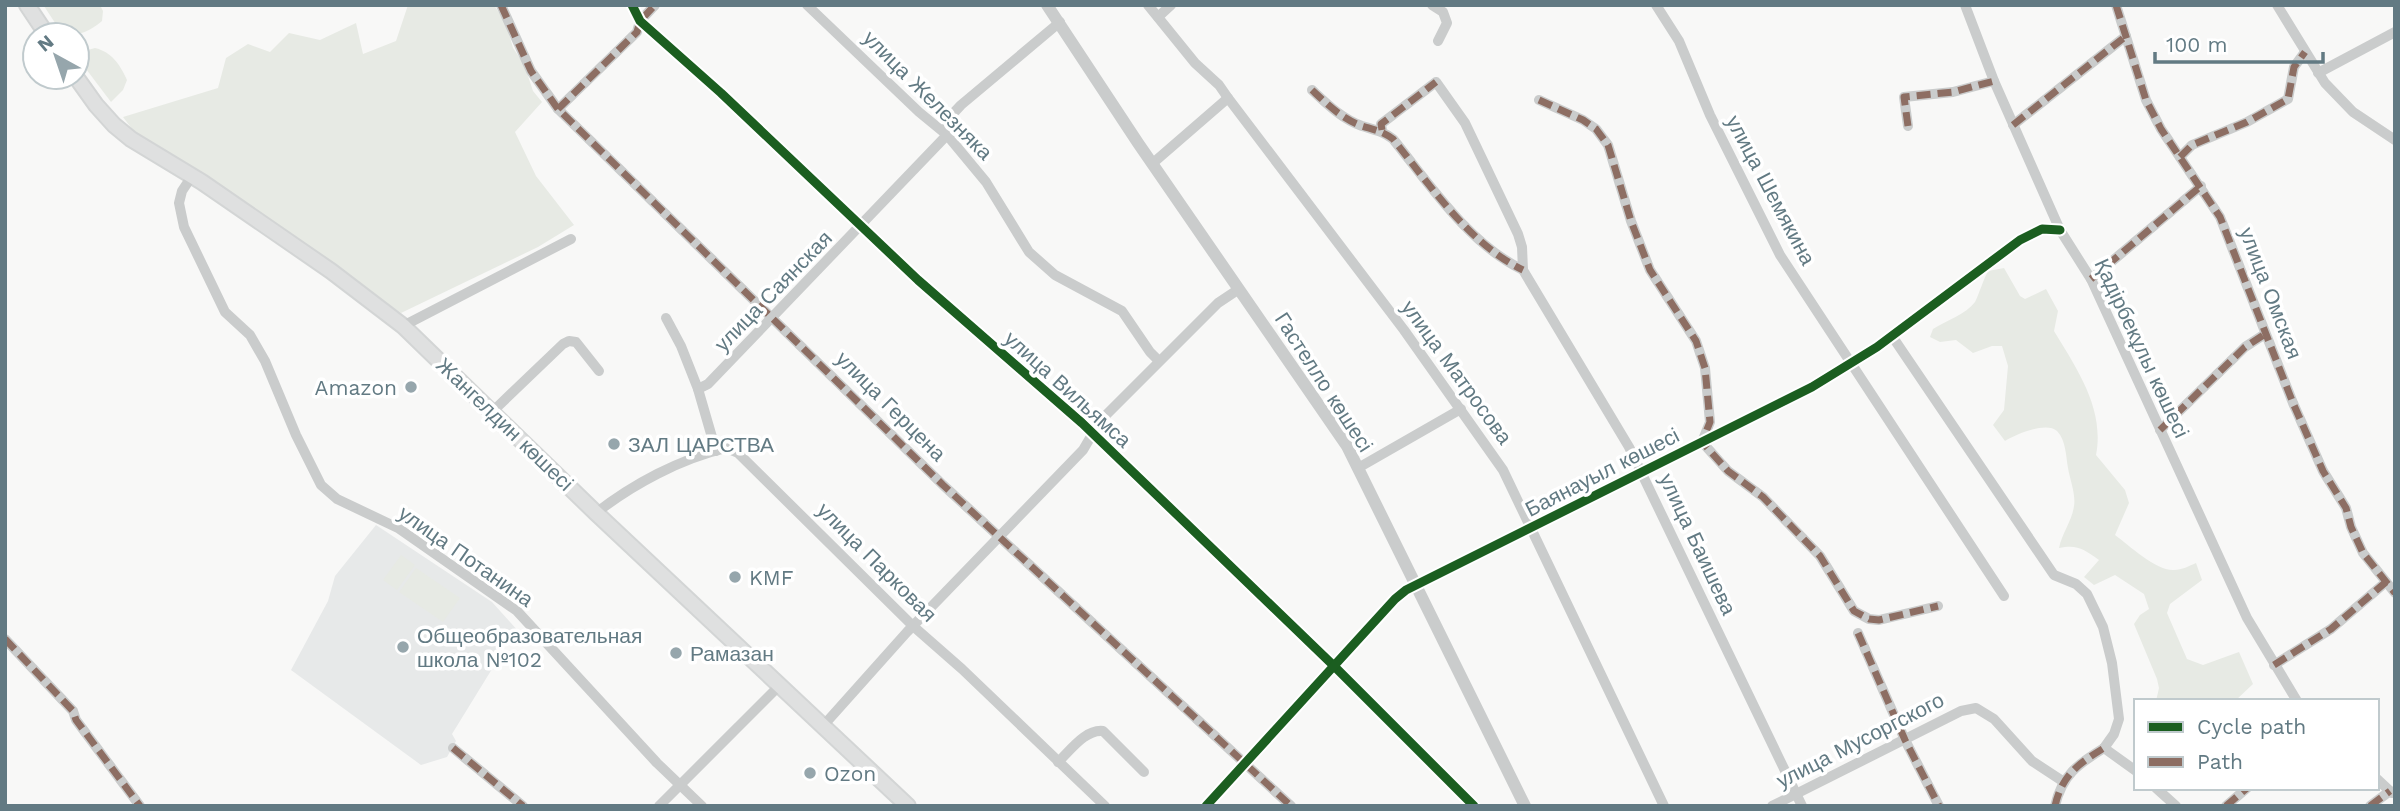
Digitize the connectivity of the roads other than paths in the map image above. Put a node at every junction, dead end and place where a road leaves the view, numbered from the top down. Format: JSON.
{"nodes":[{"id":1,"x":27,"y":5,"type":"edge"},
{"id":2,"x":500,"y":5,"type":"edge"},
{"id":3,"x":632,"y":5,"type":"edge"},
{"id":4,"x":655,"y":5,"type":"edge"},
{"id":5,"x":807,"y":5,"type":"edge"},
{"id":6,"x":1047,"y":5,"type":"edge"},
{"id":7,"x":1148,"y":5,"type":"edge"},
{"id":8,"x":1171,"y":5,"type":"edge"},
{"id":9,"x":1433,"y":5,"type":"edge"},
{"id":10,"x":1656,"y":5,"type":"edge"},
{"id":11,"x":1965,"y":5,"type":"edge"},
{"id":12,"x":2116,"y":5,"type":"edge"},
{"id":13,"x":2277,"y":5,"type":"edge"},
{"id":14,"x":1158,"y":17,"type":"junction"},
{"id":15,"x":38,"y":21,"type":"edge"},
{"id":16,"x":640,"y":21,"type":"junction"},
{"id":17,"x":1059,"y":22,"type":"junction"},
{"id":18,"x":2395,"y":32,"type":"edge"},
{"id":19,"x":2126,"y":36,"type":"junction"},
{"id":20,"x":1438,"y":41,"type":"dead end"},
{"id":21,"x":2305,"y":52,"type":"junction"},
{"id":22,"x":2318,"y":73,"type":"junction"},
{"id":23,"x":1994,"y":81,"type":"junction"},
{"id":24,"x":1312,"y":90,"type":"dead end"},
{"id":25,"x":87,"y":91,"type":"edge"},
{"id":26,"x":1228,"y":98,"type":"junction"},
{"id":27,"x":1539,"y":100,"type":"dead end"},
{"id":28,"x":558,"y":109,"type":"junction"},
{"id":29,"x":2013,"y":125,"type":"junction"},
{"id":30,"x":1908,"y":126,"type":"dead end"},
{"id":31,"x":1382,"y":130,"type":"junction"},
{"id":32,"x":947,"y":135,"type":"junction"},
{"id":33,"x":2395,"y":140,"type":"edge"},
{"id":34,"x":2180,"y":157,"type":"junction"},
{"id":35,"x":1153,"y":163,"type":"junction"},
{"id":36,"x":192,"y":176,"type":"junction"},
{"id":37,"x":2201,"y":186,"type":"junction"},
{"id":38,"x":861,"y":223,"type":"junction"},
{"id":39,"x":2060,"y":230,"type":"junction"},
{"id":40,"x":571,"y":239,"type":"dead end"},
{"id":41,"x":1523,"y":270,"type":"junction"},
{"id":42,"x":2091,"y":279,"type":"junction"},
{"id":43,"x":1239,"y":289,"type":"junction"},
{"id":44,"x":773,"y":317,"type":"junction"},
{"id":45,"x":666,"y":318,"type":"dead end"},
{"id":46,"x":403,"y":326,"type":"junction"},
{"id":47,"x":2265,"y":334,"type":"junction"},
{"id":48,"x":1892,"y":336,"type":"junction"},
{"id":49,"x":1159,"y":361,"type":"junction"},
{"id":50,"x":1851,"y":363,"type":"junction"},
{"id":51,"x":599,"y":371,"type":"dead end"},
{"id":52,"x":698,"y":389,"type":"junction"},
{"id":53,"x":1461,"y":409,"type":"junction"},
{"id":54,"x":492,"y":412,"type":"junction"},
{"id":55,"x":2160,"y":430,"type":"junction"},
{"id":56,"x":1093,"y":433,"type":"junction"},
{"id":57,"x":1702,"y":442,"type":"junction"},
{"id":58,"x":716,"y":451,"type":"junction"},
{"id":59,"x":1358,"y":468,"type":"junction"},
{"id":60,"x":1642,"y":472,"type":"junction"},
{"id":61,"x":596,"y":513,"type":"junction"},
{"id":62,"x":1531,"y":528,"type":"junction"},
{"id":63,"x":1000,"y":537,"type":"junction"},
{"id":64,"x":2386,"y":582,"type":"junction"},
{"id":65,"x":1417,"y":584,"type":"junction"},
{"id":66,"x":2395,"y":593,"type":"edge"},
{"id":67,"x":2004,"y":596,"type":"dead end"},
{"id":68,"x":1938,"y":606,"type":"dead end"},
{"id":69,"x":913,"y":626,"type":"junction"},
{"id":70,"x":1858,"y":633,"type":"dead end"},
{"id":71,"x":5,"y":639,"type":"edge"},
{"id":72,"x":2274,"y":665,"type":"junction"},
{"id":73,"x":1334,"y":666,"type":"junction"},
{"id":74,"x":780,"y":685,"type":"junction"},
{"id":75,"x":2296,"y":699,"type":"edge"},
{"id":76,"x":823,"y":726,"type":"junction"},
{"id":77,"x":1905,"y":740,"type":"junction"},
{"id":78,"x":453,"y":748,"type":"dead end"},
{"id":79,"x":2104,"y":748,"type":"junction"},
{"id":80,"x":1058,"y":762,"type":"junction"},
{"id":81,"x":1246,"y":763,"type":"junction"},
{"id":82,"x":2134,"y":770,"type":"edge"},
{"id":83,"x":1144,"y":772,"type":"dead end"},
{"id":84,"x":2379,"y":781,"type":"edge"},
{"id":85,"x":2064,"y":782,"type":"junction"},
{"id":86,"x":680,"y":785,"type":"junction"},
{"id":87,"x":2158,"y":790,"type":"edge"},
{"id":88,"x":2245,"y":790,"type":"edge"},
{"id":89,"x":2392,"y":793,"type":"edge"},
{"id":90,"x":1797,"y":794,"type":"junction"},
{"id":91,"x":140,"y":806,"type":"edge"},
{"id":92,"x":523,"y":806,"type":"edge"},
{"id":93,"x":659,"y":806,"type":"edge"},
{"id":94,"x":702,"y":806,"type":"edge"},
{"id":95,"x":908,"y":806,"type":"edge"},
{"id":96,"x":1105,"y":806,"type":"edge"},
{"id":97,"x":1206,"y":806,"type":"edge"},
{"id":98,"x":1291,"y":806,"type":"edge"},
{"id":99,"x":1474,"y":806,"type":"edge"},
{"id":100,"x":1525,"y":806,"type":"edge"},
{"id":101,"x":1664,"y":806,"type":"edge"},
{"id":102,"x":1772,"y":806,"type":"edge"},
{"id":103,"x":1802,"y":806,"type":"edge"},
{"id":104,"x":1939,"y":806,"type":"edge"},
{"id":105,"x":2055,"y":806,"type":"edge"},
{"id":106,"x":2176,"y":806,"type":"edge"},
{"id":107,"x":2226,"y":806,"type":"edge"},
{"id":108,"x":2370,"y":806,"type":"edge"}],
"edges":[{"from":1,"to":15,"type":"main road"},
{"from":2,"to":28,"type":"street","name":"улица Герцена"},
{"from":3,"to":16,"type":"street","name":"улица Вильямса"},
{"from":4,"to":16,"type":"street"},
{"from":5,"to":32,"type":"street","name":"улица Железняка"},
{"from":6,"to":17,"type":"street","name":"Гастелло көшесі"},
{"from":7,"to":14,"type":"street","name":"улица Матросова"},
{"from":8,"to":14,"type":"street"},
{"from":9,"to":20,"type":"street"},
{"from":10,"to":50,"type":"street","name":"улица Шемякина"},
{"from":11,"to":23,"type":"street","name":"Қадірбекұлы көшесі"},
{"from":12,"to":19,"type":"street","name":"улица Омская"},
{"from":13,"to":21,"type":"street"},
{"from":14,"to":26,"type":"street","name":"улица Матросова"},
{"from":16,"to":28,"type":"street"},
{"from":16,"to":38,"type":"street","name":"улица Вильямса"},
{"from":17,"to":32,"type":"street","name":"улица Саянская"},
{"from":17,"to":35,"type":"street","name":"Гастелло көшесі"},
{"from":18,"to":22,"type":"street"},
{"from":19,"to":29,"type":"street"},
{"from":19,"to":34,"type":"street","name":"улица Омская"},
{"from":21,"to":22,"type":"street"},
{"from":21,"to":34,"type":"street"},
{"from":22,"to":33,"type":"street"},
{"from":23,"to":29,"type":"street","name":"Қадірбекұлы көшесі"},
{"from":23,"to":30,"type":"street"},
{"from":24,"to":31,"type":"street","name":"улица Баишева"},
{"from":25,"to":36,"type":"main road","name":"Жангелдин көшесі"},
{"from":26,"to":35,"type":"street"},
{"from":26,"to":53,"type":"street","name":"улица Матросова"},
{"from":27,"to":57,"type":"street"},
{"from":28,"to":44,"type":"street","name":"улица Герцена"},
{"from":29,"to":39,"type":"street","name":"Қадірбекұлы көшесі"},
{"from":31,"to":41,"type":"street","name":"улица Баишева"},
{"from":31,"to":41,"type":"street","name":"улица Баишева"},
{"from":32,"to":38,"type":"street","name":"улица Саянская"},
{"from":32,"to":49,"type":"street","name":"улица Железняка"},
{"from":34,"to":37,"type":"street","name":"улица Омская"},
{"from":35,"to":43,"type":"street","name":"Гастелло көшесі"},
{"from":36,"to":46,"type":"main road","name":"Жангелдин көшесі"},
{"from":36,"to":86,"type":"street","name":"улица Потанина"},
{"from":37,"to":42,"type":"street"},
{"from":37,"to":47,"type":"street","name":"улица Омская"},
{"from":38,"to":44,"type":"street","name":"улица Саянская"},
{"from":38,"to":56,"type":"street","name":"улица Вильямса"},
{"from":39,"to":42,"type":"street","name":"Қадірбекұлы көшесі"},
{"from":39,"to":48,"type":"street","name":"Баянауыл көшесі"},
{"from":40,"to":46,"type":"street"},
{"from":41,"to":60,"type":"street","name":"улица Баишева"},
{"from":42,"to":55,"type":"street","name":"Қадірбекұлы көшесі"},
{"from":43,"to":49,"type":"street"},
{"from":43,"to":59,"type":"street","name":"Гастелло көшесі"},
{"from":44,"to":52,"type":"street","name":"улица Саянская"},
{"from":44,"to":63,"type":"street","name":"улица Герцена"},
{"from":45,"to":52,"type":"street"},
{"from":46,"to":54,"type":"main road","name":"Жангелдин көшесі"},
{"from":47,"to":55,"type":"street"},
{"from":47,"to":64,"type":"street","name":"улица Омская"},
{"from":48,"to":50,"type":"street","name":"Баянауыл көшесі"},
{"from":48,"to":79,"type":"street"},
{"from":49,"to":56,"type":"street"},
{"from":50,"to":57,"type":"street","name":"Баянауыл көшесі"},
{"from":50,"to":67,"type":"street","name":"улица Шемякина"},
{"from":51,"to":54,"type":"street"},
{"from":52,"to":58,"type":"street"},
{"from":53,"to":59,"type":"street"},
{"from":53,"to":62,"type":"street","name":"улица Матросова"},
{"from":54,"to":61,"type":"main road","name":"Жангелдин көшесі"},
{"from":55,"to":72,"type":"street","name":"Қадірбекұлы көшесі"},
{"from":56,"to":63,"type":"street"},
{"from":56,"to":73,"type":"street","name":"улица Вильямса"},
{"from":57,"to":60,"type":"street","name":"Баянауыл көшесі"},
{"from":57,"to":68,"type":"street"},
{"from":58,"to":61,"type":"street"},
{"from":58,"to":69,"type":"street","name":"улица Парковая"},
{"from":59,"to":65,"type":"street","name":"Гастелло көшесі"},
{"from":60,"to":62,"type":"street","name":"Баянауыл көшесі"},
{"from":60,"to":90,"type":"street","name":"улица Баишева"},
{"from":61,"to":74,"type":"main road","name":"Жангелдин көшесі"},
{"from":62,"to":65,"type":"street","name":"Баянауыл көшесі"},
{"from":62,"to":101,"type":"street","name":"улица Матросова"},
{"from":63,"to":69,"type":"street"},
{"from":63,"to":81,"type":"street","name":"улица Герцена"},
{"from":64,"to":66,"type":"street","name":"улица Омская"},
{"from":64,"to":72,"type":"street"},
{"from":65,"to":73,"type":"street","name":"Баянауыл көшесі"},
{"from":65,"to":100,"type":"street","name":"Гастелло көшесі"},
{"from":69,"to":76,"type":"street"},
{"from":69,"to":80,"type":"street","name":"улица Парковая"},
{"from":70,"to":77,"type":"street"},
{"from":71,"to":91,"type":"street"},
{"from":72,"to":75,"type":"street","name":"Қадірбекұлы көшесі"},
{"from":73,"to":81,"type":"street","name":"Баянауыл көшесі"},
{"from":73,"to":99,"type":"street","name":"улица Вильямса"},
{"from":74,"to":76,"type":"main road","name":"Жангелдин көшесі"},
{"from":74,"to":86,"type":"street"},
{"from":76,"to":95,"type":"main road","name":"Жангелдин көшесі"},
{"from":77,"to":85,"type":"street","name":"улица Мусоргского"},
{"from":77,"to":90,"type":"street","name":"улица Мусоргского"},
{"from":77,"to":104,"type":"street"},
{"from":78,"to":92,"type":"street"},
{"from":79,"to":82,"type":"street"},
{"from":79,"to":85,"type":"street"},
{"from":80,"to":83,"type":"street"},
{"from":80,"to":96,"type":"street","name":"улица Парковая"},
{"from":81,"to":97,"type":"street","name":"Баянауыл көшесі"},
{"from":81,"to":98,"type":"street","name":"улица Герцена"},
{"from":84,"to":89,"type":"street"},
{"from":85,"to":105,"type":"street"},
{"from":86,"to":93,"type":"street"},
{"from":86,"to":94,"type":"street","name":"улица Потанина"},
{"from":87,"to":106,"type":"street"},
{"from":88,"to":107,"type":"street"},
{"from":89,"to":108,"type":"street"},
{"from":90,"to":102,"type":"street","name":"улица Мусоргского"},
{"from":90,"to":103,"type":"street","name":"улица Баишева"}]}
